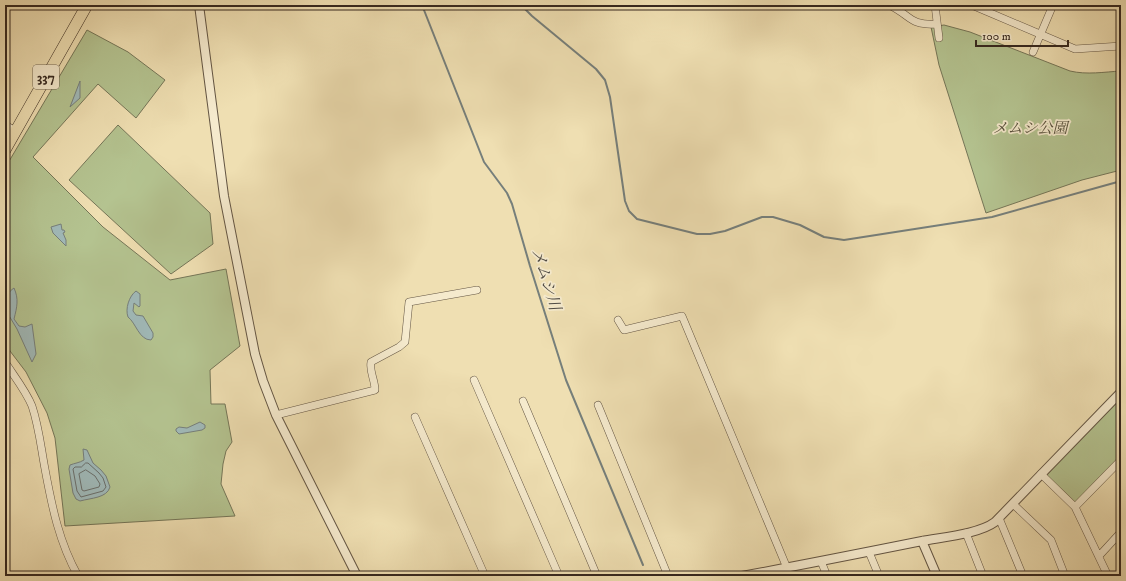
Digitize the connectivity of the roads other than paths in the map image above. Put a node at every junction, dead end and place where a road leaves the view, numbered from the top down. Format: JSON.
{"nodes":[{"id":1,"x":87,"y":5,"type":"edge"},
{"id":2,"x":199,"y":5,"type":"edge"},
{"id":3,"x":889,"y":5,"type":"edge"},
{"id":4,"x":935,"y":5,"type":"edge"},
{"id":5,"x":972,"y":5,"type":"edge"},
{"id":6,"x":1052,"y":5,"type":"edge"},
{"id":7,"x":937,"y":24,"type":"junction"},
{"id":8,"x":1040,"y":33,"type":"junction"},
{"id":9,"x":939,"y":38,"type":"dead end"},
{"id":10,"x":1121,"y":46,"type":"edge"},
{"id":11,"x":1033,"y":52,"type":"dead end"},
{"id":12,"x":5,"y":125,"type":"edge"},
{"id":13,"x":16,"y":131,"type":"junction"},
{"id":14,"x":5,"y":150,"type":"edge"},
{"id":15,"x":477,"y":290,"type":"dead end"},
{"id":16,"x":618,"y":320,"type":"dead end"},
{"id":17,"x":5,"y":362,"type":"edge"},
{"id":18,"x":474,"y":380,"type":"dead end"},
{"id":19,"x":1121,"y":392,"type":"edge"},
{"id":20,"x":522,"y":401,"type":"dead end"},
{"id":21,"x":598,"y":405,"type":"dead end"},
{"id":22,"x":276,"y":415,"type":"junction"},
{"id":23,"x":415,"y":417,"type":"dead end"},
{"id":24,"x":1121,"y":460,"type":"edge"},
{"id":25,"x":1041,"y":474,"type":"junction"},
{"id":26,"x":1013,"y":504,"type":"junction"},
{"id":27,"x":1076,"y":507,"type":"junction"},
{"id":28,"x":999,"y":518,"type":"junction"},
{"id":29,"x":1121,"y":532,"type":"edge"},
{"id":30,"x":966,"y":533,"type":"junction"},
{"id":31,"x":922,"y":541,"type":"junction"},
{"id":32,"x":869,"y":552,"type":"junction"},
{"id":33,"x":1099,"y":556,"type":"junction"},
{"id":34,"x":821,"y":561,"type":"junction"},
{"id":35,"x":787,"y":568,"type":"junction"},
{"id":36,"x":1121,"y":574,"type":"edge"},
{"id":37,"x":78,"y":576,"type":"edge"},
{"id":38,"x":357,"y":576,"type":"edge"},
{"id":39,"x":485,"y":576,"type":"edge"},
{"id":40,"x":559,"y":576,"type":"edge"},
{"id":41,"x":597,"y":576,"type":"edge"},
{"id":42,"x":668,"y":576,"type":"edge"},
{"id":43,"x":742,"y":576,"type":"edge"},
{"id":44,"x":827,"y":576,"type":"edge"},
{"id":45,"x":879,"y":576,"type":"edge"},
{"id":46,"x":937,"y":576,"type":"edge"},
{"id":47,"x":983,"y":576,"type":"edge"},
{"id":48,"x":1023,"y":576,"type":"edge"},
{"id":49,"x":1065,"y":576,"type":"edge"},
{"id":50,"x":1108,"y":576,"type":"edge"},
{"id":51,"x":1117,"y":576,"type":"edge"}],
"edges":[{"from":1,"to":13,"type":"highway","number":"337"},
{"from":2,"to":22,"type":"street"},
{"from":3,"to":7,"type":"street"},
{"from":4,"to":7,"type":"street"},
{"from":5,"to":8,"type":"street"},
{"from":6,"to":8,"type":"street"},
{"from":7,"to":9,"type":"street"},
{"from":8,"to":10,"type":"street"},
{"from":8,"to":11,"type":"street"},
{"from":12,"to":13,"type":"street"},
{"from":13,"to":14,"type":"highway","number":"337"},
{"from":15,"to":22,"type":"street"},
{"from":16,"to":35,"type":"street"},
{"from":17,"to":37,"type":"street"},
{"from":18,"to":40,"type":"street"},
{"from":19,"to":25,"type":"street"},
{"from":20,"to":41,"type":"street"},
{"from":21,"to":42,"type":"street"},
{"from":22,"to":38,"type":"street"},
{"from":23,"to":39,"type":"street"},
{"from":24,"to":27,"type":"street"},
{"from":25,"to":26,"type":"street"},
{"from":25,"to":27,"type":"street"},
{"from":26,"to":28,"type":"street"},
{"from":26,"to":49,"type":"street"},
{"from":27,"to":33,"type":"street"},
{"from":28,"to":30,"type":"street"},
{"from":28,"to":48,"type":"street"},
{"from":29,"to":33,"type":"street"},
{"from":30,"to":31,"type":"street"},
{"from":30,"to":47,"type":"street"},
{"from":31,"to":32,"type":"street"},
{"from":31,"to":46,"type":"street"},
{"from":32,"to":34,"type":"street"},
{"from":32,"to":45,"type":"street"},
{"from":33,"to":50,"type":"street"},
{"from":34,"to":35,"type":"street"},
{"from":34,"to":44,"type":"street"},
{"from":35,"to":43,"type":"street"},
{"from":36,"to":51,"type":"street"}]}
